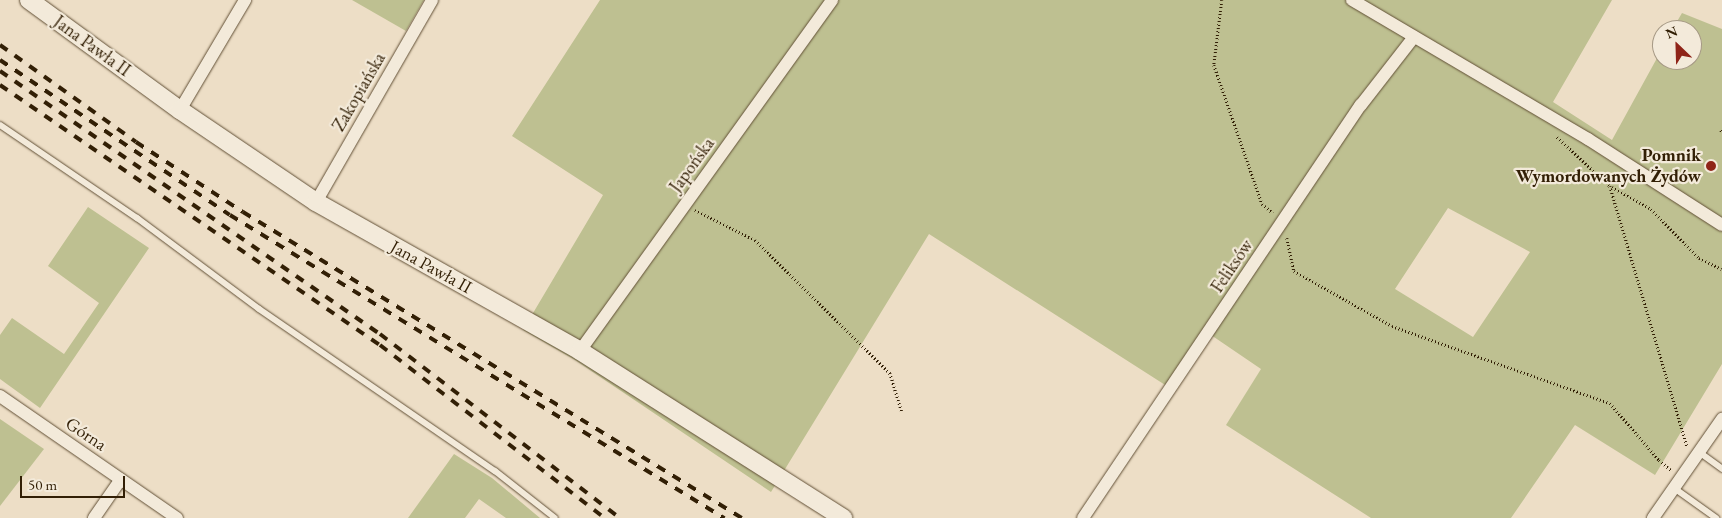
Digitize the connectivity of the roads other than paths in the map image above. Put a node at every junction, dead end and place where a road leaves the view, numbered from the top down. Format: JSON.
{"nodes":[{"id":1,"x":29,"y":0,"type":"edge"},
{"id":2,"x":245,"y":0,"type":"edge"},
{"id":3,"x":432,"y":0,"type":"edge"},
{"id":4,"x":832,"y":0,"type":"edge"},
{"id":5,"x":1352,"y":0,"type":"edge"},
{"id":6,"x":1414,"y":37,"type":"junction"},
{"id":7,"x":180,"y":110,"type":"junction"},
{"id":8,"x":0,"y":124,"type":"edge"},
{"id":9,"x":316,"y":202,"type":"junction"},
{"id":10,"x":1722,"y":225,"type":"edge"},
{"id":11,"x":580,"y":351,"type":"junction"},
{"id":12,"x":0,"y":396,"type":"edge"},
{"id":13,"x":1722,"y":419,"type":"edge"},
{"id":14,"x":1695,"y":458,"type":"junction"},
{"id":15,"x":1722,"y":468,"type":"edge"},
{"id":16,"x":121,"y":479,"type":"junction"},
{"id":17,"x":1678,"y":483,"type":"junction"},
{"id":18,"x":94,"y":518,"type":"edge"},
{"id":19,"x":177,"y":518,"type":"edge"},
{"id":20,"x":556,"y":518,"type":"edge"},
{"id":21,"x":843,"y":518,"type":"edge"},
{"id":22,"x":1083,"y":518,"type":"edge"},
{"id":23,"x":1653,"y":518,"type":"edge"},
{"id":24,"x":1716,"y":518,"type":"edge"}],
"edges":[{"from":1,"to":7,"type":"main road","name":"Jana Pawła II"},
{"from":2,"to":7,"type":"street"},
{"from":3,"to":9,"type":"street","name":"Zakopiańska"},
{"from":4,"to":11,"type":"street","name":"Japońska"},
{"from":5,"to":6,"type":"street"},
{"from":6,"to":10,"type":"street"},
{"from":6,"to":22,"type":"street","name":"Feliksów"},
{"from":7,"to":9,"type":"main road","name":"Jana Pawła II"},
{"from":8,"to":20,"type":"lane"},
{"from":9,"to":11,"type":"main road","name":"Jana Pawła II"},
{"from":11,"to":21,"type":"main road","name":"Jana Pawła II"},
{"from":12,"to":16,"type":"street","name":"Górna"},
{"from":13,"to":14,"type":"street"},
{"from":14,"to":15,"type":"lane"},
{"from":14,"to":17,"type":"street"},
{"from":16,"to":18,"type":"street"},
{"from":16,"to":19,"type":"street","name":"Górna"},
{"from":17,"to":23,"type":"street"},
{"from":17,"to":24,"type":"lane"}]}
